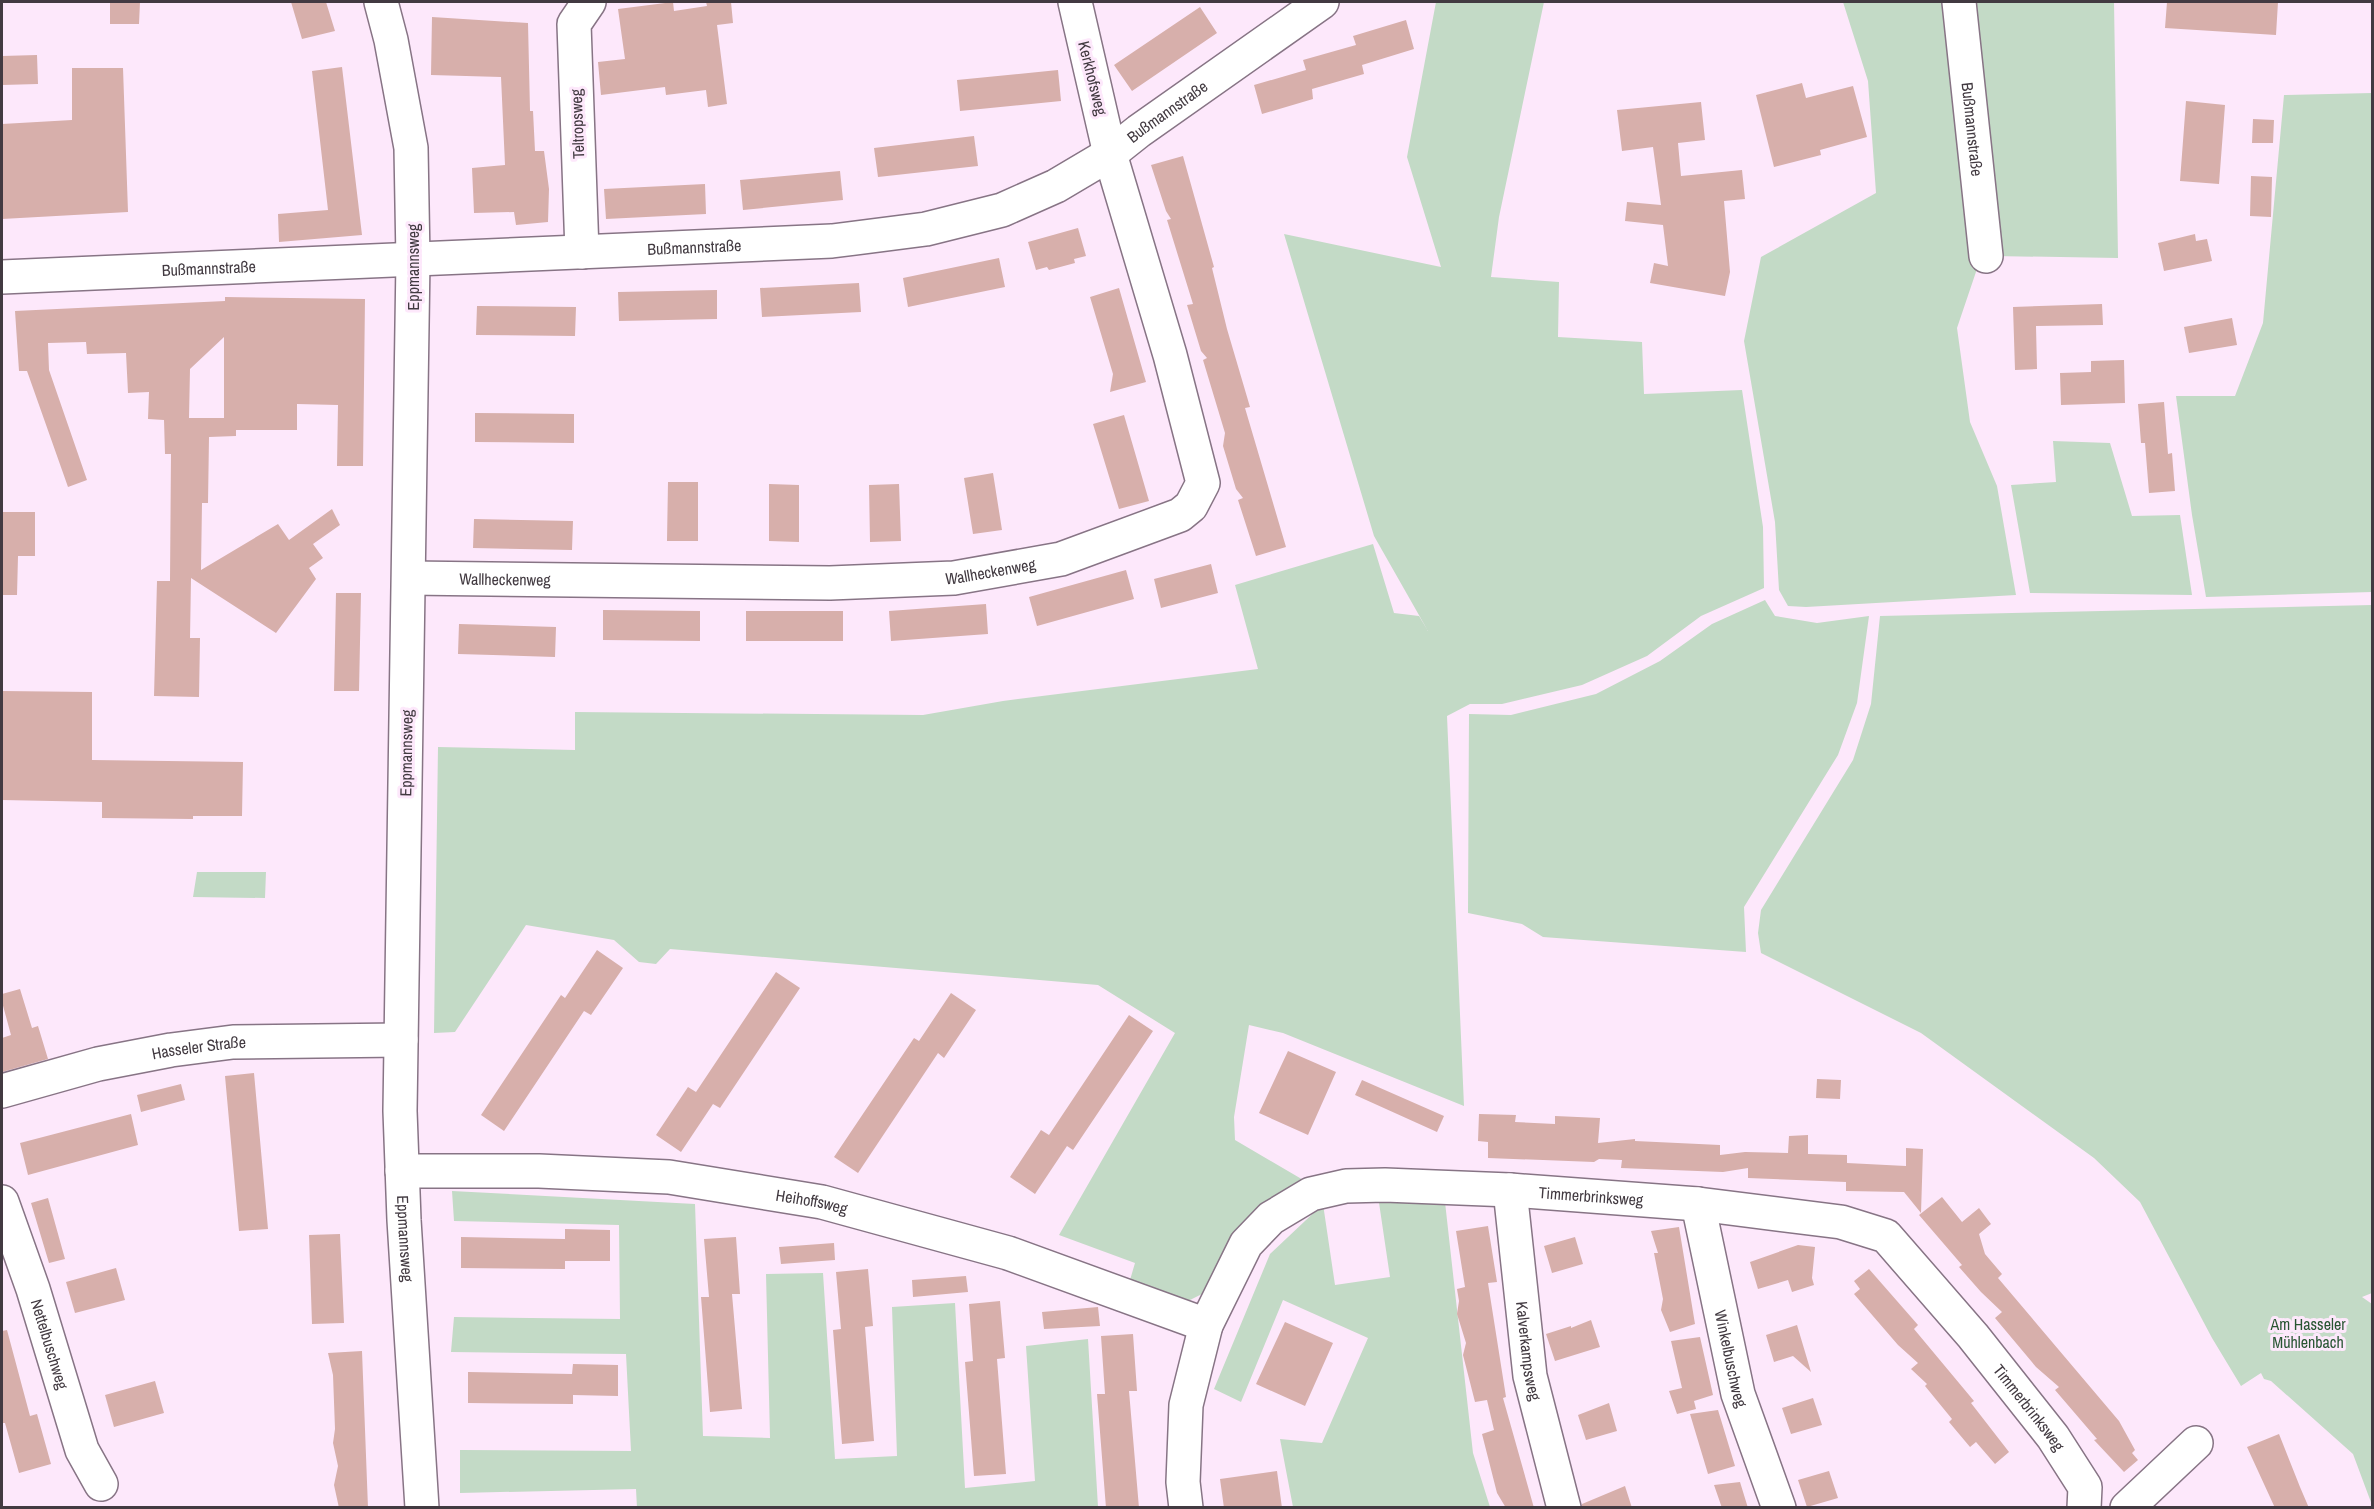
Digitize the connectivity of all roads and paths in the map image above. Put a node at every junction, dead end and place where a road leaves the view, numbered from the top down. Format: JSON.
{"nodes":[{"id":1,"x":381,"y":2,"type":"edge"},
{"id":2,"x":589,"y":2,"type":"edge"},
{"id":3,"x":1075,"y":2,"type":"edge"},
{"id":4,"x":1322,"y":2,"type":"edge"},
{"id":5,"x":1959,"y":2,"type":"edge"},
{"id":6,"x":1110,"y":154,"type":"junction"},
{"id":7,"x":582,"y":252,"type":"junction"},
{"id":8,"x":1986,"y":256,"type":"dead end"},
{"id":9,"x":413,"y":260,"type":"junction"},
{"id":10,"x":2,"y":277,"type":"edge"},
{"id":11,"x":409,"y":578,"type":"junction"},
{"id":12,"x":400,"y":1040,"type":"junction"},
{"id":13,"x":2,"y":1091,"type":"edge"},
{"id":14,"x":402,"y":1170,"type":"junction"},
{"id":15,"x":1510,"y":1190,"type":"junction"},
{"id":16,"x":2,"y":1202,"type":"edge"},
{"id":17,"x":1698,"y":1204,"type":"junction"},
{"id":18,"x":1206,"y":1325,"type":"junction"},
{"id":19,"x":2196,"y":1443,"type":"dead end"},
{"id":20,"x":101,"y":1484,"type":"dead end"},
{"id":21,"x":422,"y":1508,"type":"edge"},
{"id":22,"x":1186,"y":1508,"type":"edge"},
{"id":23,"x":1564,"y":1508,"type":"edge"},
{"id":24,"x":1779,"y":1508,"type":"edge"},
{"id":25,"x":2084,"y":1508,"type":"edge"},
{"id":26,"x":2127,"y":1508,"type":"edge"}],
"edges":[{"from":1,"to":9,"type":"street","name":"Eppmannsweg"},
{"from":2,"to":7,"type":"street","name":"Teltropsweg"},
{"from":3,"to":6,"type":"street","name":"Kerkhofsweg"},
{"from":4,"to":6,"type":"street","name":"Bußmannstraße"},
{"from":5,"to":8,"type":"street","name":"Bußmannstraße"},
{"from":6,"to":7,"type":"street","name":"Bußmannstraße"},
{"from":6,"to":11,"type":"street","name":"Wallheckenweg"},
{"from":7,"to":9,"type":"street","name":"Bußmannstraße"},
{"from":9,"to":10,"type":"street","name":"Bußmannstraße"},
{"from":9,"to":11,"type":"street","name":"Eppmannsweg"},
{"from":11,"to":12,"type":"street","name":"Eppmannsweg"},
{"from":12,"to":13,"type":"street","name":"Hasseler Straße"},
{"from":12,"to":14,"type":"street","name":"Eppmannsweg"},
{"from":14,"to":18,"type":"street","name":"Heihoffsweg"},
{"from":14,"to":21,"type":"street","name":"Eppmannsweg"},
{"from":15,"to":17,"type":"street","name":"Timmerbrinksweg"},
{"from":15,"to":18,"type":"street","name":"Timmerbrinksweg"},
{"from":15,"to":23,"type":"street","name":"Kalverkampsweg"},
{"from":16,"to":20,"type":"street","name":"Nettelbuschweg"},
{"from":17,"to":24,"type":"street","name":"Winkelbuschweg"},
{"from":17,"to":25,"type":"street","name":"Timmerbrinksweg"},
{"from":18,"to":22,"type":"street","name":"Timmerbrinksweg"},
{"from":19,"to":26,"type":"street"}]}
